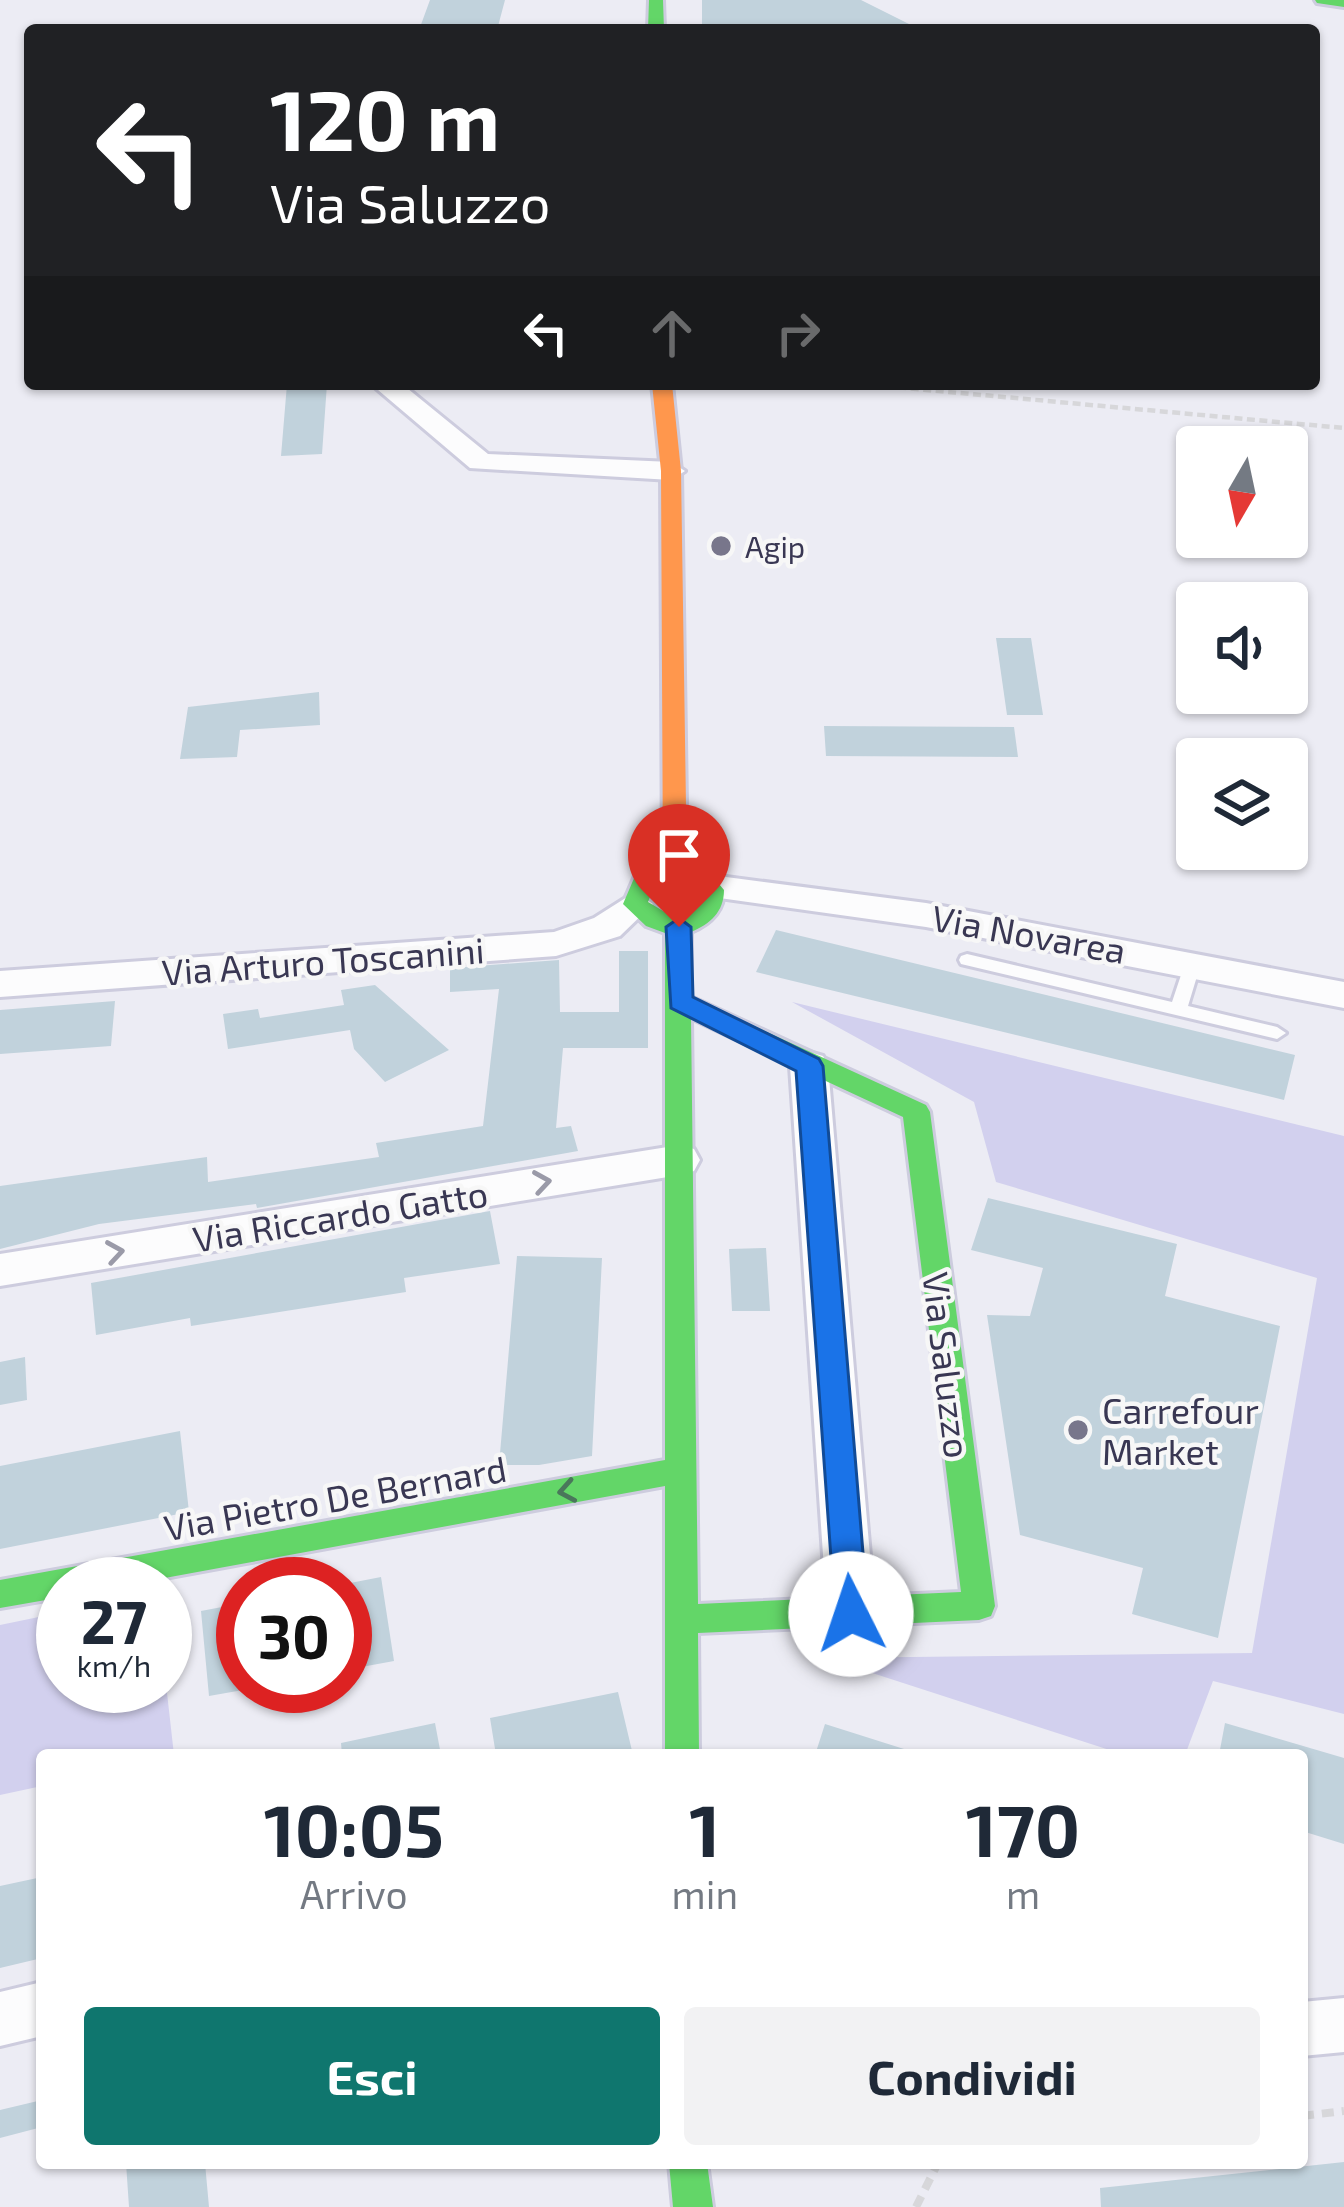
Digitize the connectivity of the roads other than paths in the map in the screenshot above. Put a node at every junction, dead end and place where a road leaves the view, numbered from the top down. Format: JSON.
{"nodes":[{"id":1,"x":1322,"y":0,"type":"edge"},
{"id":2,"x":1344,"y":3,"type":"edge"},
{"id":3,"x":392,"y":390,"type":"edge"},
{"id":4,"x":663,"y":390,"type":"edge"},
{"id":5,"x":671,"y":471,"type":"junction"},
{"id":6,"x":675,"y":873,"type":"junction"},
{"id":7,"x":712,"y":887,"type":"junction"},
{"id":8,"x":635,"y":904,"type":"junction"},
{"id":9,"x":679,"y":927,"type":"junction"},
{"id":10,"x":967,"y":960,"type":"dead end"},
{"id":11,"x":1193,"y":963,"type":"junction"},
{"id":12,"x":0,"y":984,"type":"edge"},
{"id":13,"x":1344,"y":994,"type":"edge"},
{"id":14,"x":680,"y":1002,"type":"junction"},
{"id":15,"x":1178,"y":1010,"type":"junction"},
{"id":16,"x":1277,"y":1033,"type":"dead end"},
{"id":17,"x":809,"y":1066,"type":"junction"},
{"id":18,"x":680,"y":1160,"type":"junction"},
{"id":19,"x":0,"y":1270,"type":"edge"},
{"id":20,"x":682,"y":1470,"type":"junction"},
{"id":21,"x":0,"y":1594,"type":"edge"},
{"id":22,"x":851,"y":1614,"type":"junction"},
{"id":23,"x":682,"y":1619,"type":"junction"},
{"id":24,"x":682,"y":1749,"type":"edge"},
{"id":25,"x":36,"y":2010,"type":"edge"},
{"id":26,"x":0,"y":2019,"type":"edge"},
{"id":27,"x":1344,"y":2025,"type":"edge"},
{"id":28,"x":1308,"y":2028,"type":"edge"},
{"id":29,"x":689,"y":2169,"type":"edge"},
{"id":30,"x":693,"y":2207,"type":"edge"}],
"edges":[{"from":1,"to":2,"type":"main road"},
{"from":3,"to":5,"type":"street"},
{"from":4,"to":5,"type":"main road"},
{"from":5,"to":6,"type":"main road"},
{"from":6,"to":7,"type":"main road"},
{"from":6,"to":8,"type":"main road"},
{"from":7,"to":9,"type":"main road"},
{"from":7,"to":11,"type":"street","name":"Via Novarea"},
{"from":8,"to":9,"type":"main road"},
{"from":8,"to":12,"type":"street","name":"Via Arturo Toscanini"},
{"from":9,"to":14,"type":"main road"},
{"from":10,"to":15,"type":"lane"},
{"from":11,"to":13,"type":"street","name":"Via Novarea"},
{"from":11,"to":15,"type":"lane"},
{"from":14,"to":17,"type":"main road","name":"Via Saluzzo"},
{"from":14,"to":18,"type":"main road"},
{"from":15,"to":16,"type":"lane"},
{"from":17,"to":22,"type":"street"},
{"from":17,"to":22,"type":"main road","name":"Via Saluzzo"},
{"from":19,"to":18,"type":"street","name":"Via Riccardo Gatto","one_way":true},
{"from":18,"to":20,"type":"main road"},
{"from":20,"to":21,"type":"main road","name":"Via Pietro De Bernard","one_way":true},
{"from":20,"to":23,"type":"main road"},
{"from":22,"to":23,"type":"main road","name":"Via Saluzzo"},
{"from":23,"to":24,"type":"main road"},
{"from":25,"to":26,"type":"street"},
{"from":27,"to":28,"type":"street"},
{"from":29,"to":30,"type":"main road"}]}
